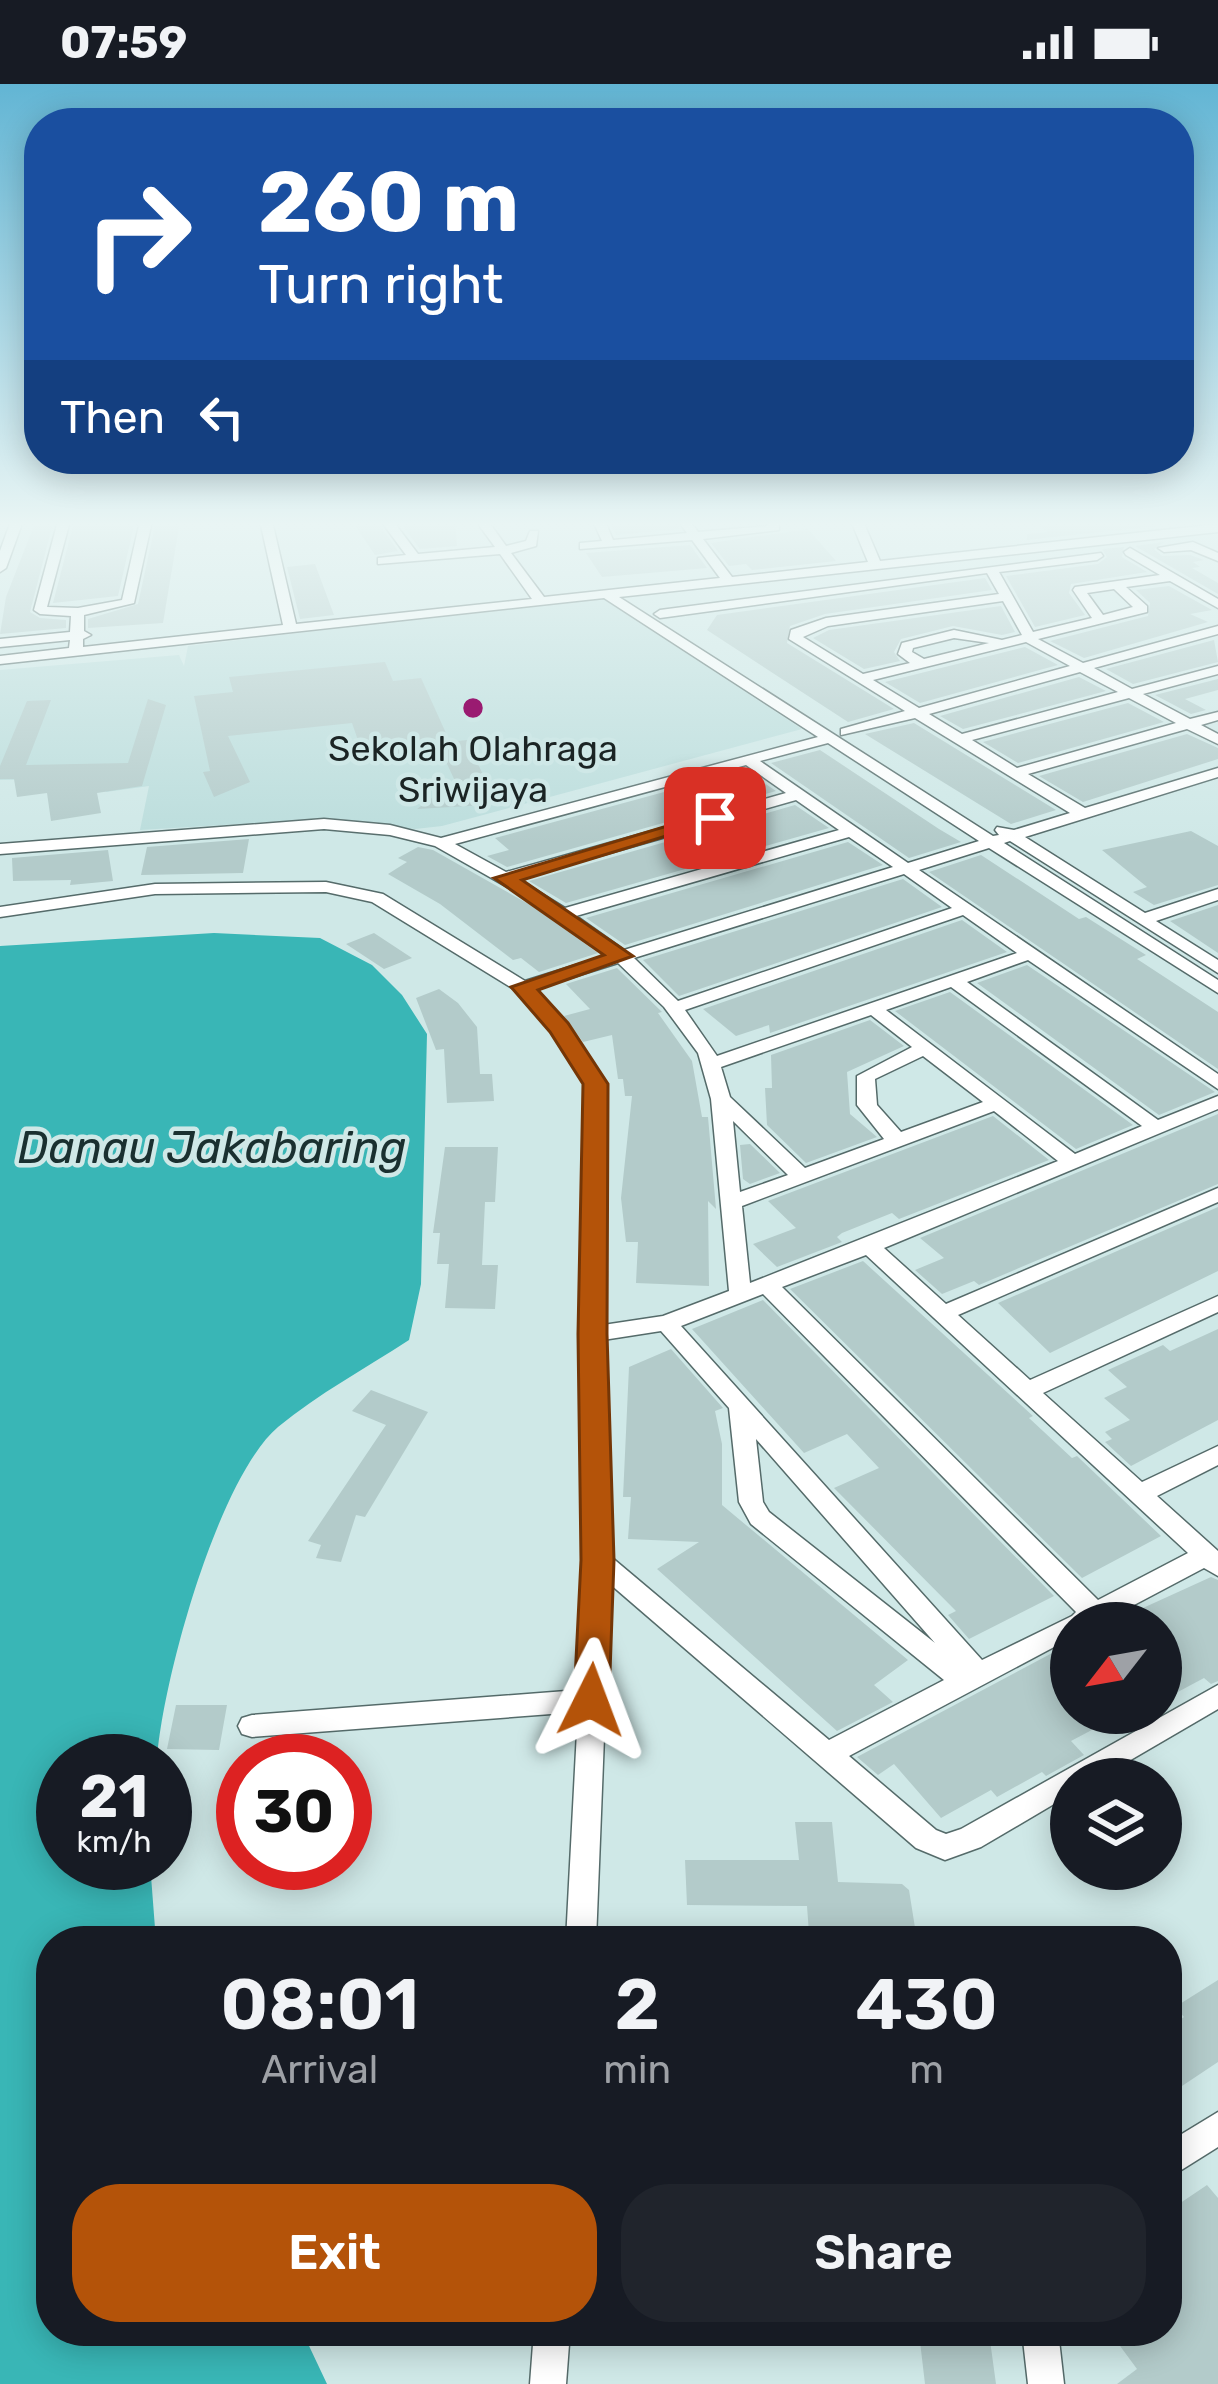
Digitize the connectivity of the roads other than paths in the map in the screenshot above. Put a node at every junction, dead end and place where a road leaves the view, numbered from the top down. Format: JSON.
{"nodes":[{"id":1,"x":76,"y":628,"type":"edge"},
{"id":2,"x":161,"y":628,"type":"edge"},
{"id":3,"x":305,"y":628,"type":"edge"},
{"id":4,"x":663,"y":628,"type":"edge"},
{"id":5,"x":681,"y":628,"type":"edge"},
{"id":6,"x":809,"y":628,"type":"edge"},
{"id":7,"x":1024,"y":628,"type":"edge"},
{"id":8,"x":1059,"y":628,"type":"edge"},
{"id":9,"x":291,"y":630,"type":"joint"},
{"id":10,"x":1218,"y":630,"type":"edge"},
{"id":11,"x":1027,"y":635,"type":"junction"},
{"id":12,"x":1002,"y":641,"type":"junction"},
{"id":13,"x":0,"y":643,"type":"edge"},
{"id":14,"x":75,"y":643,"type":"junction"},
{"id":15,"x":0,"y":660,"type":"edge"},
{"id":16,"x":921,"y":663,"type":"junction"},
{"id":17,"x":1078,"y":666,"type":"junction"},
{"id":18,"x":1218,"y":670,"type":"edge"},
{"id":19,"x":862,"y":679,"type":"junction"},
{"id":20,"x":1129,"y":694,"type":"junction"},
{"id":21,"x":920,"y":714,"type":"junction"},
{"id":22,"x":1218,"y":716,"type":"edge"},
{"id":23,"x":1188,"y":724,"type":"junction"},
{"id":24,"x":838,"y":735,"type":"junction"},
{"id":25,"x":960,"y":739,"type":"junction"},
{"id":26,"x":1218,"y":740,"type":"edge"},
{"id":27,"x":748,"y":760,"type":"junction"},
{"id":28,"x":1218,"y":772,"type":"edge"},
{"id":29,"x":1015,"y":773,"type":"junction"},
{"id":30,"x":799,"y":794,"type":"junction"},
{"id":31,"x":1083,"y":814,"type":"junction"},
{"id":32,"x":851,"y":831,"type":"junction"},
{"id":33,"x":1003,"y":839,"type":"junction"},
{"id":34,"x":441,"y":843,"type":"junction"},
{"id":35,"x":0,"y":849,"type":"edge"},
{"id":36,"x":906,"y":869,"type":"junction"},
{"id":37,"x":505,"y":878,"type":"junction"},
{"id":38,"x":1218,"y":895,"type":"edge"},
{"id":39,"x":965,"y":909,"type":"junction"},
{"id":40,"x":0,"y":911,"type":"edge"},
{"id":41,"x":563,"y":914,"type":"junction"},
{"id":42,"x":1142,"y":920,"type":"junction"},
{"id":43,"x":1030,"y":954,"type":"junction"},
{"id":44,"x":621,"y":956,"type":"junction"},
{"id":45,"x":1218,"y":968,"type":"edge"},
{"id":46,"x":953,"y":980,"type":"junction"},
{"id":47,"x":523,"y":987,"type":"junction"},
{"id":48,"x":1218,"y":988,"type":"edge"},
{"id":49,"x":674,"y":1008,"type":"junction"},
{"id":50,"x":873,"y":1008,"type":"junction"},
{"id":51,"x":925,"y":1048,"type":"junction"},
{"id":52,"x":711,"y":1064,"type":"junction"},
{"id":53,"x":1218,"y":1083,"type":"edge"},
{"id":54,"x":721,"y":1099,"type":"junction"},
{"id":55,"x":1218,"y":1102,"type":"edge"},
{"id":56,"x":997,"y":1103,"type":"junction"},
{"id":57,"x":1156,"y":1127,"type":"junction"},
{"id":58,"x":898,"y":1141,"type":"junction"},
{"id":59,"x":1072,"y":1162,"type":"junction"},
{"id":60,"x":802,"y":1177,"type":"junction"},
{"id":61,"x":1218,"y":1195,"type":"edge"},
{"id":62,"x":734,"y":1202,"type":"junction"},
{"id":63,"x":869,"y":1246,"type":"junction"},
{"id":64,"x":767,"y":1285,"type":"junction"},
{"id":65,"x":740,"y":1295,"type":"junction"},
{"id":66,"x":1218,"y":1303,"type":"edge"},
{"id":67,"x":942,"y":1314,"type":"junction"},
{"id":68,"x":666,"y":1323,"type":"junction"},
{"id":69,"x":592,"y":1334,"type":"junction"},
{"id":70,"x":1027,"y":1391,"type":"junction"},
{"id":71,"x":740,"y":1405,"type":"junction"},
{"id":72,"x":1218,"y":1455,"type":"edge"},
{"id":73,"x":1139,"y":1494,"type":"junction"},
{"id":74,"x":598,"y":1560,"type":"junction"},
{"id":75,"x":1212,"y":1561,"type":"edge"},
{"id":76,"x":1063,"y":1602,"type":"edge"},
{"id":77,"x":1122,"y":1602,"type":"edge"},
{"id":78,"x":1050,"y":1637,"type":"edge"},
{"id":79,"x":972,"y":1678,"type":"junction"},
{"id":80,"x":1218,"y":1696,"type":"edge"},
{"id":81,"x":591,"y":1700,"type":"junction"},
{"id":82,"x":252,"y":1726,"type":"dead end"},
{"id":83,"x":826,"y":1756,"type":"junction"},
{"id":84,"x":1110,"y":1758,"type":"edge"},
{"id":85,"x":1050,"y":1793,"type":"edge"},
{"id":86,"x":582,"y":1926,"type":"edge"},
{"id":87,"x":1218,"y":2128,"type":"edge"},
{"id":88,"x":1182,"y":2153,"type":"edge"},
{"id":89,"x":551,"y":2346,"type":"edge"},
{"id":90,"x":1042,"y":2346,"type":"edge"},
{"id":91,"x":548,"y":2384,"type":"edge"},
{"id":92,"x":1046,"y":2384,"type":"edge"}],
"edges":[{"from":1,"to":14,"type":"street"},
{"from":2,"to":14,"type":"street"},
{"from":3,"to":9,"type":"street"},
{"from":4,"to":24,"type":"street"},
{"from":5,"to":24,"type":"street"},
{"from":6,"to":19,"type":"street"},
{"from":7,"to":11,"type":"street"},
{"from":8,"to":11,"type":"street"},
{"from":9,"to":14,"type":"street"},
{"from":10,"to":17,"type":"street"},
{"from":11,"to":12,"type":"street"},
{"from":11,"to":17,"type":"street"},
{"from":12,"to":16,"type":"street"},
{"from":12,"to":16,"type":"street"},
{"from":13,"to":14,"type":"street"},
{"from":14,"to":15,"type":"street"},
{"from":16,"to":19,"type":"street"},
{"from":17,"to":20,"type":"street"},
{"from":17,"to":21,"type":"street"},
{"from":18,"to":20,"type":"street"},
{"from":19,"to":21,"type":"street"},
{"from":20,"to":23,"type":"street"},
{"from":20,"to":25,"type":"street"},
{"from":21,"to":24,"type":"street"},
{"from":21,"to":25,"type":"street"},
{"from":22,"to":23,"type":"street"},
{"from":23,"to":26,"type":"street"},
{"from":23,"to":29,"type":"street"},
{"from":24,"to":27,"type":"street"},
{"from":24,"to":33,"type":"street"},
{"from":25,"to":29,"type":"street"},
{"from":27,"to":30,"type":"street"},
{"from":27,"to":34,"type":"street"},
{"from":28,"to":31,"type":"street"},
{"from":29,"to":31,"type":"street"},
{"from":30,"to":32,"type":"street"},
{"from":30,"to":37,"type":"street"},
{"from":31,"to":33,"type":"street"},
{"from":32,"to":36,"type":"street"},
{"from":32,"to":41,"type":"street"},
{"from":33,"to":36,"type":"street"},
{"from":33,"to":42,"type":"street"},
{"from":33,"to":48,"type":"street"},
{"from":34,"to":35,"type":"street"},
{"from":34,"to":37,"type":"street"},
{"from":36,"to":39,"type":"street"},
{"from":36,"to":44,"type":"street"},
{"from":37,"to":41,"type":"street"},
{"from":38,"to":42,"type":"street"},
{"from":39,"to":43,"type":"street"},
{"from":39,"to":49,"type":"street"},
{"from":40,"to":47,"type":"street"},
{"from":41,"to":44,"type":"street"},
{"from":42,"to":45,"type":"street"},
{"from":43,"to":46,"type":"street"},
{"from":43,"to":53,"type":"street"},
{"from":44,"to":47,"type":"street"},
{"from":44,"to":49,"type":"street"},
{"from":46,"to":50,"type":"street"},
{"from":46,"to":57,"type":"street"},
{"from":47,"to":69,"type":"street"},
{"from":49,"to":52,"type":"street"},
{"from":50,"to":51,"type":"street"},
{"from":50,"to":52,"type":"street"},
{"from":51,"to":56,"type":"street"},
{"from":51,"to":58,"type":"street"},
{"from":52,"to":54,"type":"street"},
{"from":54,"to":60,"type":"street"},
{"from":54,"to":62,"type":"street"},
{"from":55,"to":57,"type":"street"},
{"from":56,"to":58,"type":"street"},
{"from":56,"to":59,"type":"street"},
{"from":57,"to":59,"type":"street"},
{"from":58,"to":60,"type":"street"},
{"from":59,"to":63,"type":"street"},
{"from":60,"to":62,"type":"street"},
{"from":61,"to":67,"type":"street"},
{"from":62,"to":65,"type":"street"},
{"from":63,"to":64,"type":"street"},
{"from":63,"to":67,"type":"street"},
{"from":64,"to":65,"type":"street"},
{"from":64,"to":76,"type":"street"},
{"from":65,"to":68,"type":"street"},
{"from":66,"to":70,"type":"street"},
{"from":67,"to":70,"type":"street"},
{"from":68,"to":69,"type":"street"},
{"from":68,"to":71,"type":"street"},
{"from":69,"to":74,"type":"street"},
{"from":70,"to":73,"type":"street"},
{"from":71,"to":79,"type":"street"},
{"from":71,"to":79,"type":"street"},
{"from":72,"to":73,"type":"street"},
{"from":73,"to":75,"type":"street"},
{"from":74,"to":81,"type":"street"},
{"from":74,"to":83,"type":"street"},
{"from":75,"to":77,"type":"street"},
{"from":78,"to":79,"type":"street"},
{"from":79,"to":83,"type":"street"},
{"from":80,"to":84,"type":"street"},
{"from":81,"to":82,"type":"street"},
{"from":81,"to":86,"type":"street"},
{"from":83,"to":85,"type":"street"},
{"from":87,"to":88,"type":"street"},
{"from":89,"to":91,"type":"street"},
{"from":90,"to":92,"type":"street"}]}
